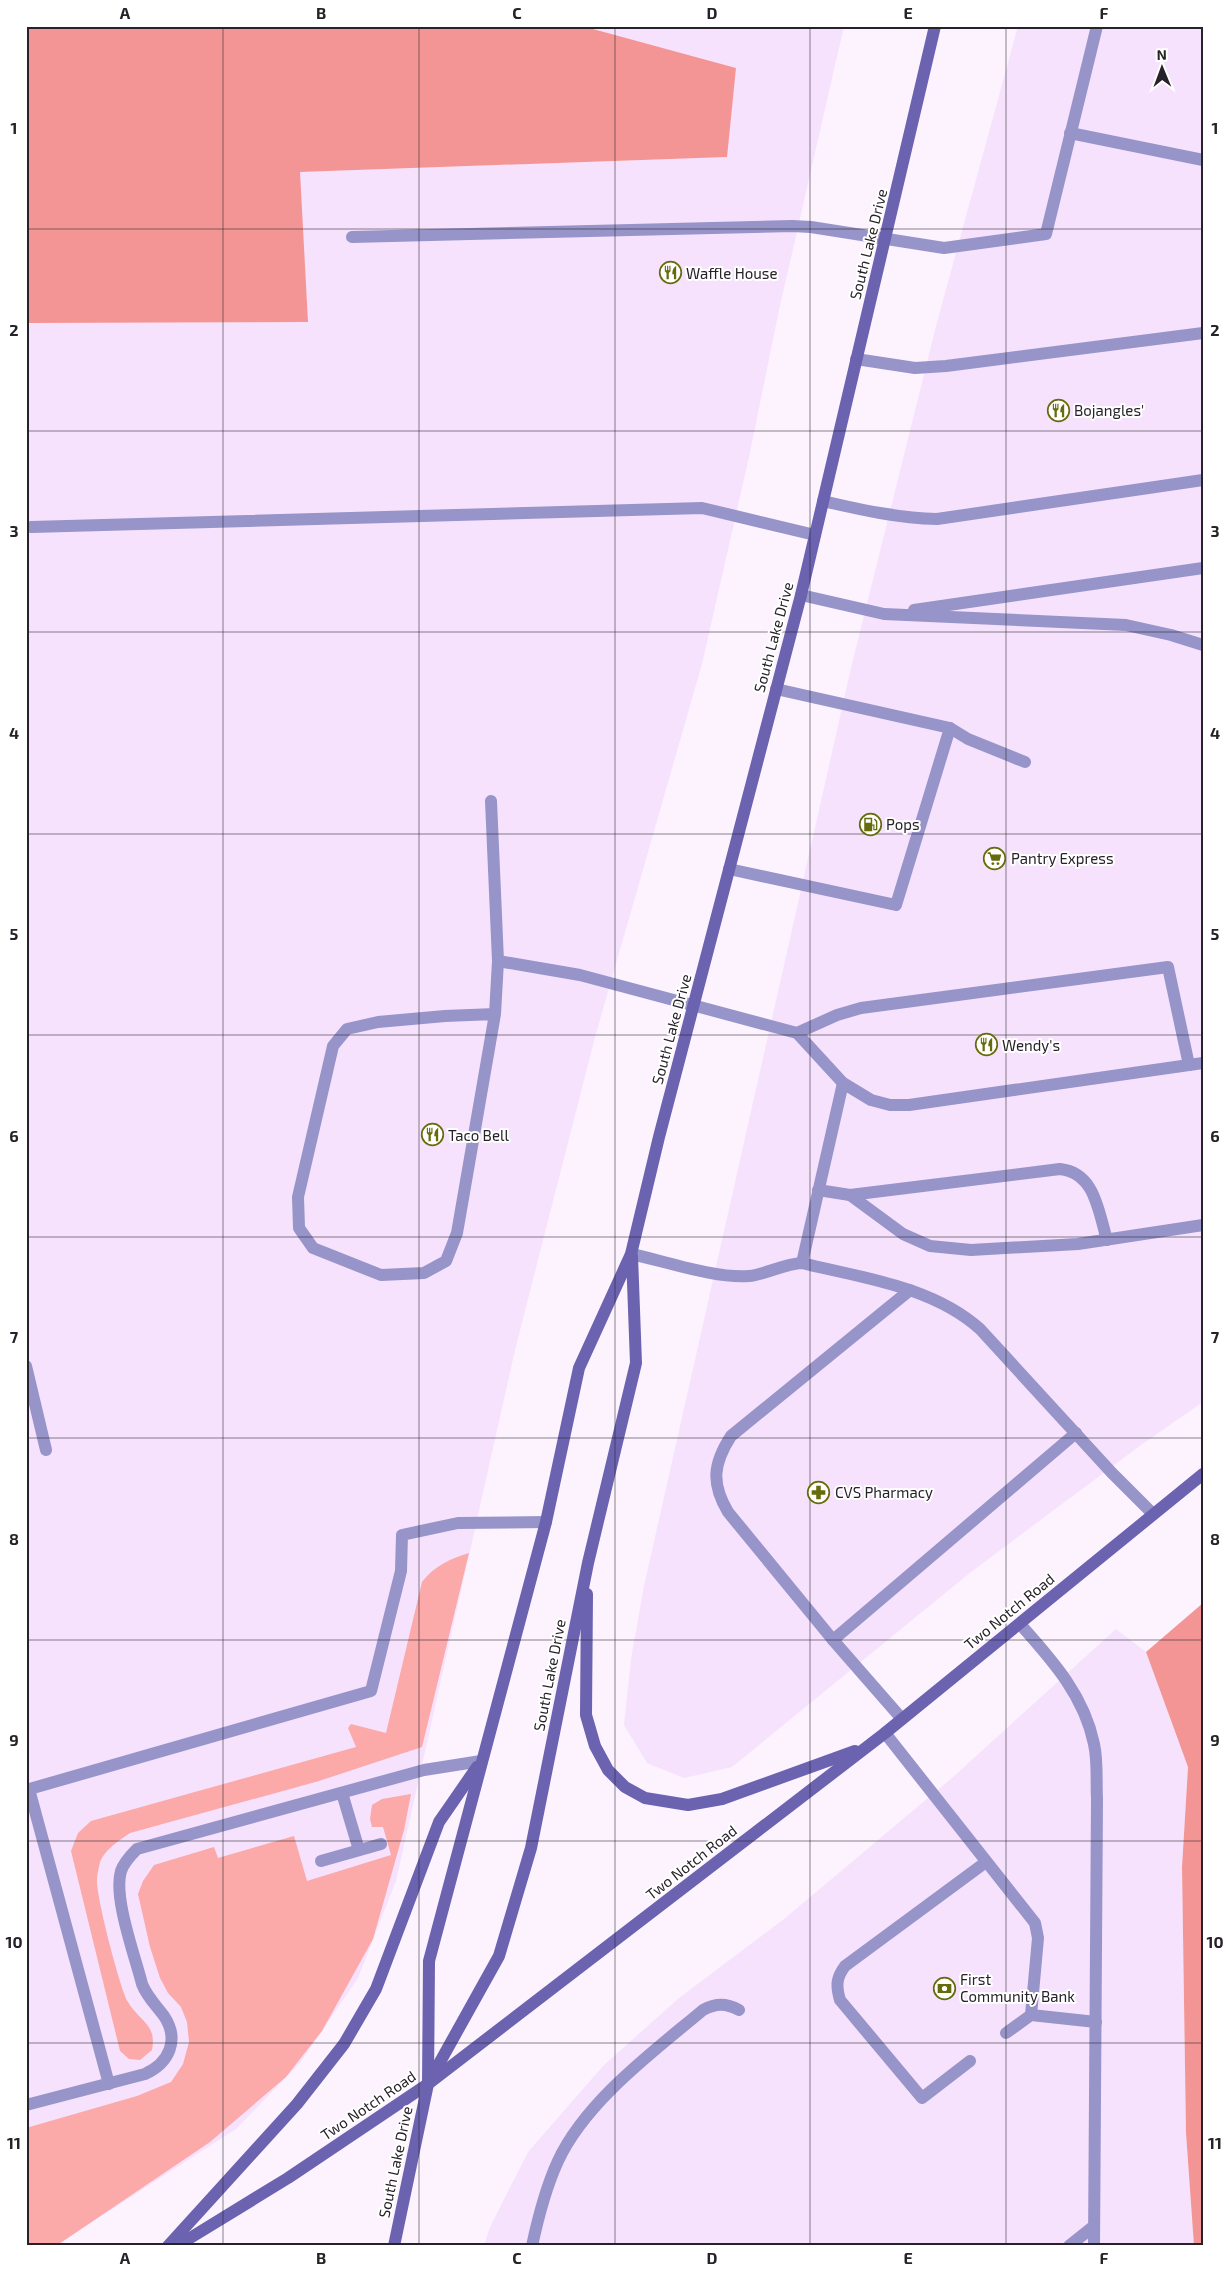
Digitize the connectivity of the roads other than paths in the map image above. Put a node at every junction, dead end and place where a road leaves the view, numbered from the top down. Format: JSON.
{"nodes":[{"id":1,"x":936,"y":26,"type":"edge"},
{"id":2,"x":1096,"y":26,"type":"edge"},
{"id":3,"x":1070,"y":133,"type":"junction"},
{"id":4,"x":1203,"y":160,"type":"edge"},
{"id":5,"x":352,"y":237,"type":"dead end"},
{"id":6,"x":886,"y":238,"type":"junction"},
{"id":7,"x":1203,"y":333,"type":"edge"},
{"id":8,"x":856,"y":359,"type":"junction"},
{"id":9,"x":1203,"y":480,"type":"edge"},
{"id":10,"x":823,"y":501,"type":"junction"},
{"id":11,"x":31,"y":527,"type":"dead end"},
{"id":12,"x":815,"y":535,"type":"junction"},
{"id":13,"x":1203,"y":568,"type":"edge"},
{"id":14,"x":801,"y":595,"type":"junction"},
{"id":15,"x":884,"y":614,"type":"junction"},
{"id":16,"x":1203,"y":645,"type":"edge"},
{"id":17,"x":776,"y":689,"type":"junction"},
{"id":18,"x":950,"y":728,"type":"junction"},
{"id":19,"x":1025,"y":762,"type":"dead end"},
{"id":20,"x":491,"y":801,"type":"dead end"},
{"id":21,"x":729,"y":869,"type":"junction"},
{"id":22,"x":498,"y":962,"type":"junction"},
{"id":23,"x":694,"y":1005,"type":"junction"},
{"id":24,"x":494,"y":1014,"type":"junction"},
{"id":25,"x":798,"y":1033,"type":"junction"},
{"id":26,"x":1203,"y":1063,"type":"edge"},
{"id":27,"x":1188,"y":1065,"type":"junction"},
{"id":28,"x":843,"y":1082,"type":"junction"},
{"id":29,"x":818,"y":1190,"type":"junction"},
{"id":30,"x":850,"y":1195,"type":"junction"},
{"id":31,"x":1203,"y":1225,"type":"edge"},
{"id":32,"x":1107,"y":1240,"type":"junction"},
{"id":33,"x":632,"y":1254,"type":"junction"},
{"id":34,"x":802,"y":1262,"type":"junction"},
{"id":35,"x":910,"y":1290,"type":"junction"},
{"id":36,"x":26,"y":1366,"type":"edge"},
{"id":37,"x":1076,"y":1433,"type":"junction"},
{"id":38,"x":46,"y":1450,"type":"dead end"},
{"id":39,"x":1203,"y":1474,"type":"edge"},
{"id":40,"x":1153,"y":1514,"type":"junction"},
{"id":41,"x":546,"y":1522,"type":"junction"},
{"id":42,"x":588,"y":1563,"type":"junction"},
{"id":43,"x":1020,"y":1624,"type":"junction"},
{"id":44,"x":834,"y":1640,"type":"junction"},
{"id":45,"x":902,"y":1719,"type":"junction"},
{"id":46,"x":885,"y":1733,"type":"junction"},
{"id":47,"x":867,"y":1747,"type":"junction"},
{"id":48,"x":481,"y":1761,"type":"junction"},
{"id":49,"x":28,"y":1790,"type":"edge"},
{"id":50,"x":342,"y":1793,"type":"junction"},
{"id":51,"x":381,"y":1844,"type":"dead end"},
{"id":52,"x":359,"y":1850,"type":"junction"},
{"id":53,"x":321,"y":1861,"type":"dead end"},
{"id":54,"x":986,"y":1862,"type":"junction"},
{"id":55,"x":739,"y":2010,"type":"dead end"},
{"id":56,"x":1031,"y":2015,"type":"junction"},
{"id":57,"x":1096,"y":2022,"type":"junction"},
{"id":58,"x":1006,"y":2033,"type":"dead end"},
{"id":59,"x":970,"y":2061,"type":"dead end"},
{"id":60,"x":109,"y":2084,"type":"junction"},
{"id":61,"x":428,"y":2084,"type":"junction"},
{"id":62,"x":26,"y":2106,"type":"edge"},
{"id":63,"x":1094,"y":2226,"type":"junction"},
{"id":64,"x":168,"y":2246,"type":"edge"},
{"id":65,"x":177,"y":2246,"type":"edge"},
{"id":66,"x":394,"y":2246,"type":"edge"},
{"id":67,"x":532,"y":2246,"type":"edge"},
{"id":68,"x":1069,"y":2246,"type":"edge"},
{"id":69,"x":1094,"y":2246,"type":"edge"}],
"edges":[{"from":1,"to":6,"type":"main road","name":"South Lake Drive"},
{"from":2,"to":3,"type":"lane"},
{"from":3,"to":4,"type":"lane"},
{"from":3,"to":6,"type":"lane"},
{"from":5,"to":6,"type":"lane"},
{"from":6,"to":8,"type":"main road","name":"South Lake Drive"},
{"from":7,"to":8,"type":"lane"},
{"from":8,"to":10,"type":"main road","name":"South Lake Drive"},
{"from":9,"to":10,"type":"lane"},
{"from":10,"to":12,"type":"main road","name":"South Lake Drive"},
{"from":11,"to":12,"type":"lane"},
{"from":12,"to":14,"type":"main road","name":"South Lake Drive"},
{"from":13,"to":15,"type":"lane"},
{"from":14,"to":15,"type":"lane"},
{"from":14,"to":17,"type":"main road","name":"South Lake Drive"},
{"from":15,"to":16,"type":"lane"},
{"from":17,"to":18,"type":"lane"},
{"from":17,"to":21,"type":"main road","name":"South Lake Drive"},
{"from":18,"to":19,"type":"lane"},
{"from":18,"to":21,"type":"lane"},
{"from":20,"to":22,"type":"lane"},
{"from":21,"to":23,"type":"main road","name":"South Lake Drive"},
{"from":22,"to":23,"type":"lane"},
{"from":22,"to":24,"type":"lane"},
{"from":23,"to":25,"type":"lane"},
{"from":23,"to":33,"type":"main road","name":"South Lake Drive"},
{"from":24,"to":24,"type":"lane"},
{"from":25,"to":27,"type":"lane"},
{"from":25,"to":28,"type":"lane"},
{"from":26,"to":27,"type":"lane"},
{"from":27,"to":28,"type":"lane"},
{"from":28,"to":29,"type":"lane"},
{"from":29,"to":30,"type":"lane"},
{"from":29,"to":34,"type":"lane"},
{"from":30,"to":32,"type":"lane"},
{"from":30,"to":32,"type":"lane"},
{"from":31,"to":32,"type":"lane"},
{"from":33,"to":34,"type":"lane"},
{"from":33,"to":41,"type":"main road","name":"South Lake Drive"},
{"from":33,"to":42,"type":"main road","name":"South Lake Drive"},
{"from":34,"to":35,"type":"lane"},
{"from":35,"to":37,"type":"lane"},
{"from":35,"to":44,"type":"lane"},
{"from":36,"to":38,"type":"lane"},
{"from":37,"to":40,"type":"lane"},
{"from":37,"to":44,"type":"lane"},
{"from":39,"to":40,"type":"main road","name":"Two Notch Road"},
{"from":40,"to":43,"type":"main road","name":"Two Notch Road"},
{"from":41,"to":48,"type":"main road","name":"South Lake Drive"},
{"from":41,"to":49,"type":"lane"},
{"from":42,"to":47,"type":"main road"},
{"from":42,"to":61,"type":"main road","name":"South Lake Drive"},
{"from":43,"to":45,"type":"main road","name":"Two Notch Road"},
{"from":43,"to":57,"type":"lane"},
{"from":44,"to":45,"type":"lane"},
{"from":45,"to":46,"type":"main road","name":"Two Notch Road"},
{"from":46,"to":47,"type":"main road","name":"Two Notch Road"},
{"from":46,"to":54,"type":"lane"},
{"from":47,"to":61,"type":"main road","name":"Two Notch Road"},
{"from":48,"to":50,"type":"lane"},
{"from":48,"to":61,"type":"main road","name":"South Lake Drive"},
{"from":48,"to":64,"type":"main road"},
{"from":49,"to":60,"type":"lane"},
{"from":50,"to":52,"type":"lane"},
{"from":50,"to":60,"type":"lane"},
{"from":51,"to":52,"type":"lane"},
{"from":52,"to":53,"type":"lane"},
{"from":54,"to":56,"type":"lane"},
{"from":54,"to":59,"type":"lane"},
{"from":55,"to":67,"type":"lane"},
{"from":56,"to":57,"type":"lane"},
{"from":56,"to":58,"type":"lane"},
{"from":57,"to":63,"type":"lane"},
{"from":60,"to":62,"type":"lane"},
{"from":61,"to":65,"type":"main road","name":"Two Notch Road"},
{"from":61,"to":66,"type":"main road","name":"South Lake Drive"},
{"from":63,"to":68,"type":"lane"},
{"from":63,"to":69,"type":"lane"}]}
